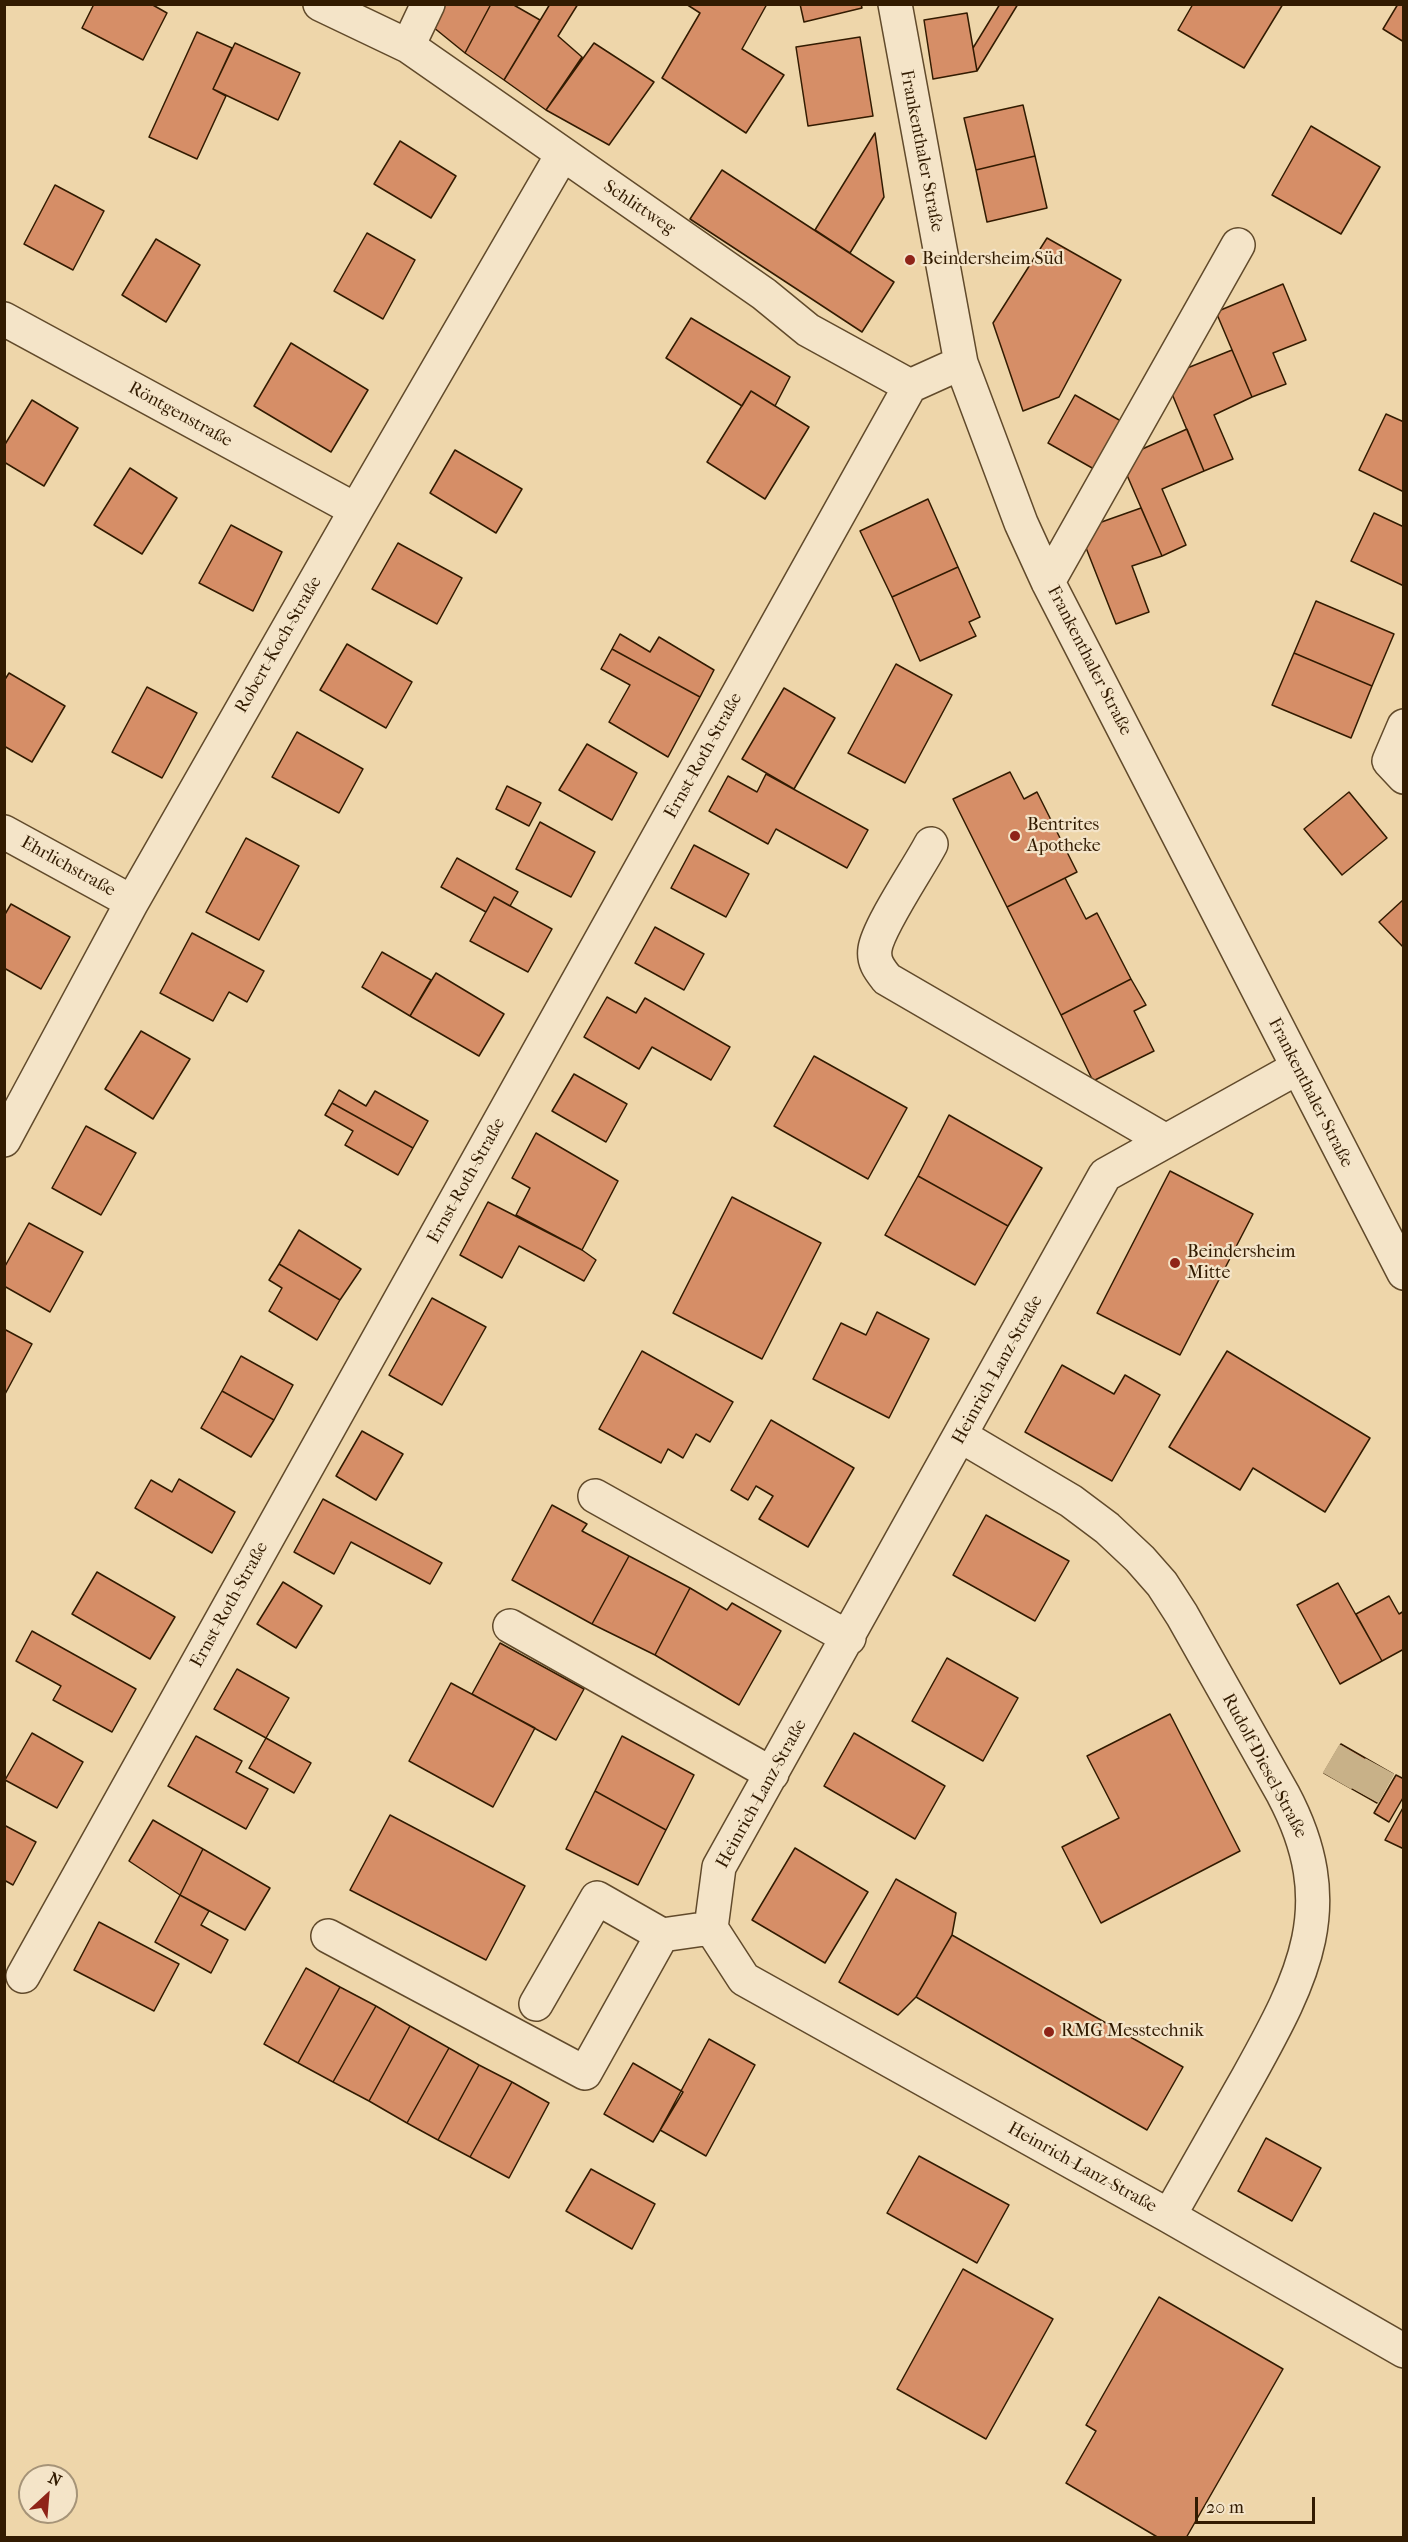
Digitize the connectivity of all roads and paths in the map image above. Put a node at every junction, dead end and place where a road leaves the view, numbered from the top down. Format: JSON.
{"nodes":[{"id":1,"x":320,"y":4,"type":"edge"},
{"id":2,"x":428,"y":4,"type":"edge"},
{"id":3,"x":895,"y":4,"type":"edge"},
{"id":4,"x":408,"y":46,"type":"junction"},
{"id":5,"x":562,"y":155,"type":"junction"},
{"id":6,"x":1239,"y":245,"type":"dead end"},
{"id":7,"x":4,"y":319,"type":"edge"},
{"id":8,"x":961,"y":363,"type":"junction"},
{"id":9,"x":910,"y":386,"type":"junction"},
{"id":10,"x":356,"y":510,"type":"junction"},
{"id":11,"x":1048,"y":582,"type":"junction"},
{"id":12,"x":1404,"y":726,"type":"edge"},
{"id":13,"x":1404,"y":777,"type":"edge"},
{"id":14,"x":4,"y":832,"type":"edge"},
{"id":15,"x":932,"y":844,"type":"dead end"},
{"id":16,"x":132,"y":902,"type":"junction"},
{"id":17,"x":1297,"y":1068,"type":"junction"},
{"id":18,"x":4,"y":1140,"type":"edge"},
{"id":19,"x":1167,"y":1141,"type":"junction"},
{"id":20,"x":1404,"y":1273,"type":"edge"},
{"id":21,"x":961,"y":1436,"type":"junction"},
{"id":22,"x":595,"y":1496,"type":"dead end"},
{"id":23,"x":510,"y":1626,"type":"dead end"},
{"id":24,"x":849,"y":1638,"type":"junction"},
{"id":25,"x":772,"y":1774,"type":"junction"},
{"id":26,"x":711,"y":1928,"type":"junction"},
{"id":27,"x":663,"y":1935,"type":"junction"},
{"id":28,"x":328,"y":1936,"type":"dead end"},
{"id":29,"x":24,"y":1976,"type":"dead end"},
{"id":30,"x":536,"y":2004,"type":"dead end"},
{"id":31,"x":1169,"y":2217,"type":"junction"},
{"id":32,"x":1404,"y":2351,"type":"edge"}],
"edges":[{"from":1,"to":4,"type":"street","name":"Schlittweg"},
{"from":2,"to":4,"type":"street"},
{"from":3,"to":8,"type":"street","name":"Frankenthaler Straße"},
{"from":4,"to":5,"type":"street","name":"Schlittweg"},
{"from":5,"to":9,"type":"street","name":"Schlittweg"},
{"from":5,"to":10,"type":"street","name":"Robert-Koch-Straße"},
{"from":6,"to":11,"type":"street"},
{"from":7,"to":10,"type":"street","name":"Röntgenstraße"},
{"from":8,"to":9,"type":"street"},
{"from":8,"to":11,"type":"street","name":"Frankenthaler Straße"},
{"from":9,"to":29,"type":"street","name":"Ernst-Roth-Straße"},
{"from":10,"to":16,"type":"street","name":"Robert-Koch-Straße"},
{"from":11,"to":17,"type":"street","name":"Frankenthaler Straße"},
{"from":12,"to":13,"type":"street"},
{"from":14,"to":16,"type":"street","name":"Ehrlichstraße"},
{"from":15,"to":19,"type":"street"},
{"from":16,"to":18,"type":"street","name":"Robert-Koch-Straße"},
{"from":17,"to":19,"type":"street","name":"Heinrich-Lanz-Straße"},
{"from":17,"to":20,"type":"street","name":"Frankenthaler Straße"},
{"from":19,"to":21,"type":"street","name":"Heinrich-Lanz-Straße"},
{"from":21,"to":24,"type":"street","name":"Heinrich-Lanz-Straße"},
{"from":21,"to":31,"type":"street","name":"Rudolf-Diesel-Straße"},
{"from":22,"to":24,"type":"street"},
{"from":23,"to":25,"type":"street"},
{"from":24,"to":25,"type":"street","name":"Heinrich-Lanz-Straße"},
{"from":25,"to":26,"type":"street","name":"Heinrich-Lanz-Straße"},
{"from":26,"to":27,"type":"street"},
{"from":26,"to":31,"type":"street","name":"Heinrich-Lanz-Straße"},
{"from":27,"to":28,"type":"street"},
{"from":27,"to":30,"type":"street"},
{"from":31,"to":32,"type":"street","name":"Heinrich-Lanz-Straße"}]}
